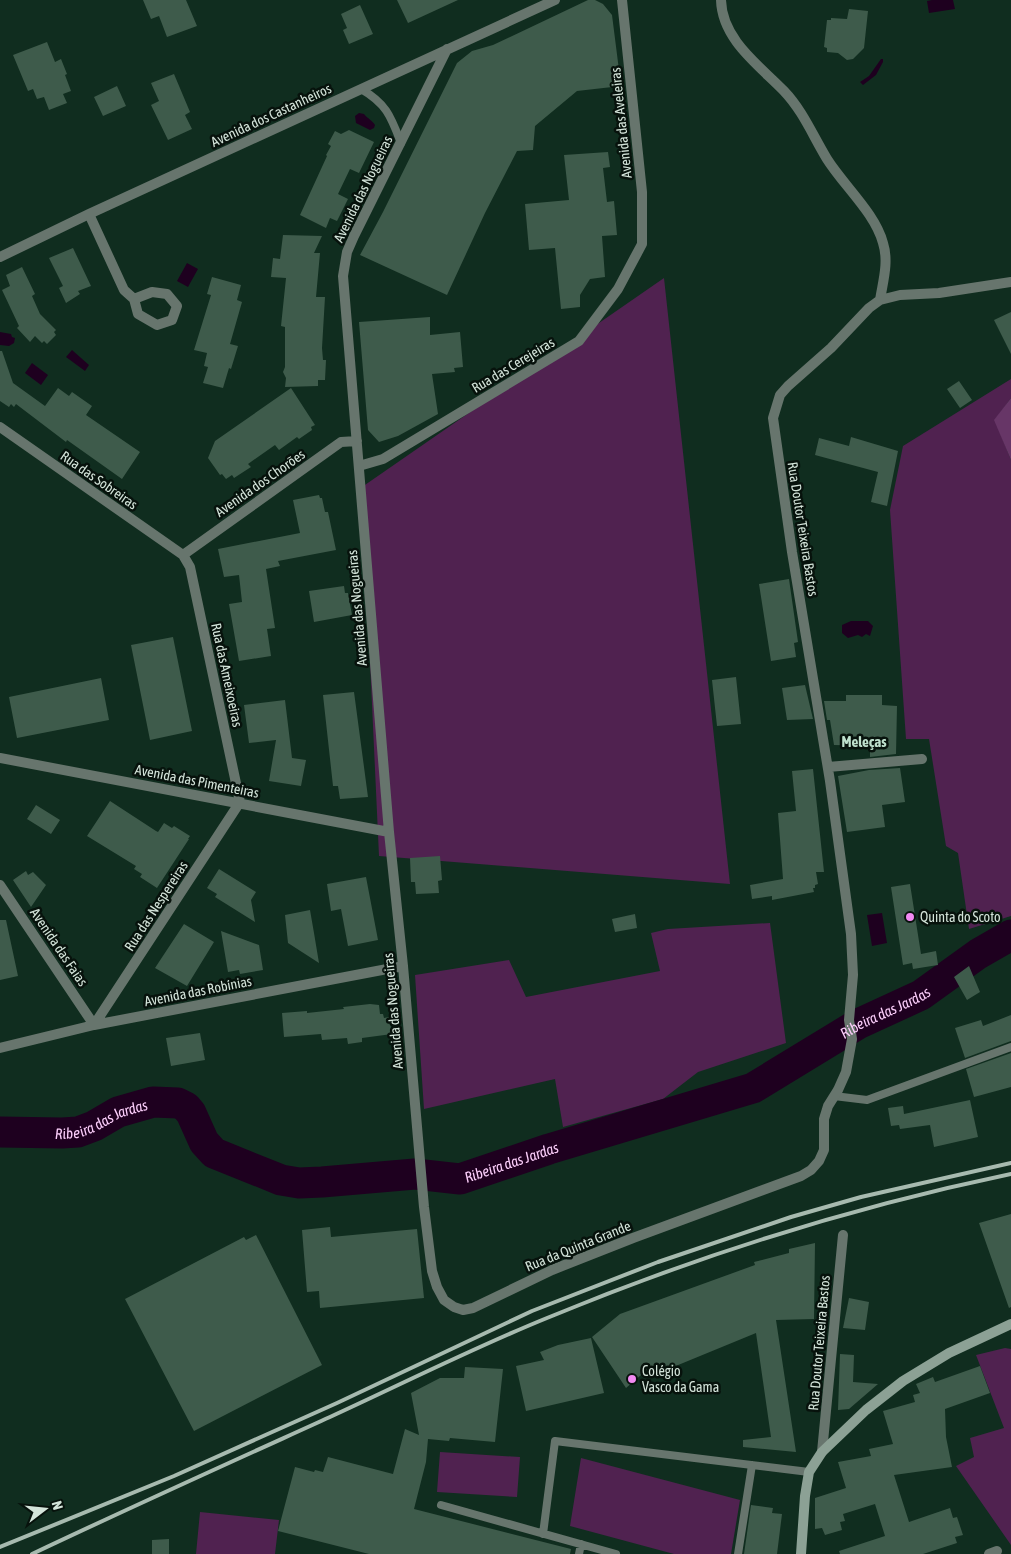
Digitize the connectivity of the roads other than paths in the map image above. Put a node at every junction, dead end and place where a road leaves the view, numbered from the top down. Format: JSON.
{"nodes":[{"id":1,"x":555,"y":0,"type":"edge"},
{"id":2,"x":622,"y":0,"type":"edge"},
{"id":3,"x":721,"y":0,"type":"edge"},
{"id":4,"x":447,"y":49,"type":"junction"},
{"id":5,"x":361,"y":89,"type":"junction"},
{"id":6,"x":401,"y":143,"type":"junction"},
{"id":7,"x":89,"y":214,"type":"junction"},
{"id":8,"x":642,"y":244,"type":"joint"},
{"id":9,"x":0,"y":258,"type":"edge"},
{"id":10,"x":1011,"y":282,"type":"edge"},
{"id":11,"x":134,"y":299,"type":"dead end"},
{"id":12,"x":880,"y":300,"type":"junction"},
{"id":13,"x":0,"y":427,"type":"edge"},
{"id":14,"x":357,"y":441,"type":"junction"},
{"id":15,"x":359,"y":466,"type":"junction"},
{"id":16,"x":183,"y":555,"type":"junction"},
{"id":17,"x":0,"y":758,"type":"edge"},
{"id":18,"x":922,"y":759,"type":"dead end"},
{"id":19,"x":828,"y":767,"type":"junction"},
{"id":20,"x":240,"y":802,"type":"junction"},
{"id":21,"x":389,"y":832,"type":"junction"},
{"id":22,"x":0,"y":884,"type":"edge"},
{"id":23,"x":403,"y":966,"type":"junction"},
{"id":24,"x":94,"y":1026,"type":"junction"},
{"id":25,"x":1011,"y":1047,"type":"edge"},
{"id":26,"x":0,"y":1048,"type":"edge"},
{"id":27,"x":834,"y":1096,"type":"junction"},
{"id":28,"x":824,"y":1150,"type":"joint"},
{"id":29,"x":424,"y":1187,"type":"joint"},
{"id":30,"x":843,"y":1235,"type":"dead end"},
{"id":31,"x":1011,"y":1324,"type":"edge"},
{"id":32,"x":822,"y":1452,"type":"junction"},
{"id":33,"x":752,"y":1465,"type":"junction"},
{"id":34,"x":809,"y":1472,"type":"junction"},
{"id":35,"x":441,"y":1505,"type":"dead end"},
{"id":36,"x":543,"y":1534,"type":"junction"},
{"id":37,"x":581,"y":1544,"type":"junction"},
{"id":38,"x":579,"y":1554,"type":"edge"},
{"id":39,"x":616,"y":1554,"type":"edge"},
{"id":40,"x":738,"y":1554,"type":"edge"},
{"id":41,"x":801,"y":1554,"type":"edge"}],
"edges":[{"from":1,"to":4,"type":"street","name":"Avenida dos Castanheiros"},
{"from":2,"to":8,"type":"street","name":"Avenida das Aveleiras"},
{"from":3,"to":12,"type":"street"},
{"from":4,"to":5,"type":"street","name":"Avenida dos Castanheiros"},
{"from":4,"to":6,"type":"street","name":"Avenida das Nogueiras"},
{"from":5,"to":6,"type":"lane"},
{"from":5,"to":7,"type":"street","name":"Avenida dos Castanheiros"},
{"from":6,"to":14,"type":"street","name":"Avenida das Nogueiras"},
{"from":7,"to":9,"type":"street","name":"Avenida dos Castanheiros"},
{"from":7,"to":11,"type":"street"},
{"from":8,"to":15,"type":"street","name":"Rua das Cerejeiras"},
{"from":10,"to":12,"type":"street"},
{"from":12,"to":19,"type":"street","name":"Rua Doutor Teixeira Bastos"},
{"from":13,"to":16,"type":"street","name":"Rua das Sobreiras"},
{"from":14,"to":15,"type":"street","name":"Avenida das Nogueiras"},
{"from":14,"to":16,"type":"street","name":"Avenida dos Chorões"},
{"from":15,"to":21,"type":"street","name":"Avenida das Nogueiras"},
{"from":16,"to":20,"type":"street","name":"Rua das Ameixoeiras"},
{"from":17,"to":20,"type":"street","name":"Avenida das Pimenteiras"},
{"from":18,"to":19,"type":"street"},
{"from":19,"to":27,"type":"street","name":"Rua Doutor Teixeira Bastos"},
{"from":20,"to":21,"type":"street","name":"Avenida das Pimenteiras"},
{"from":20,"to":24,"type":"street","name":"Rua das Nespereiras"},
{"from":21,"to":23,"type":"street","name":"Avenida das Nogueiras"},
{"from":22,"to":24,"type":"street","name":"Avenida das Faias"},
{"from":23,"to":24,"type":"street","name":"Avenida das Robínias"},
{"from":23,"to":29,"type":"street","name":"Avenida das Nogueiras"},
{"from":24,"to":26,"type":"street","name":"Avenida das Robínias"},
{"from":25,"to":27,"type":"lane"},
{"from":27,"to":28,"type":"street","name":"Rua Doutor Teixeira Bastos"},
{"from":28,"to":29,"type":"street","name":"Rua da Quinta Grande"},
{"from":30,"to":32,"type":"street","name":"Rua Doutor Teixeira Bastos"},
{"from":31,"to":32,"type":"main road"},
{"from":32,"to":34,"type":"main road"},
{"from":33,"to":34,"type":"lane"},
{"from":33,"to":36,"type":"lane"},
{"from":33,"to":40,"type":"lane"},
{"from":34,"to":41,"type":"main road"},
{"from":35,"to":36,"type":"lane"},
{"from":36,"to":37,"type":"lane"},
{"from":37,"to":38,"type":"lane"},
{"from":37,"to":39,"type":"lane"}]}
